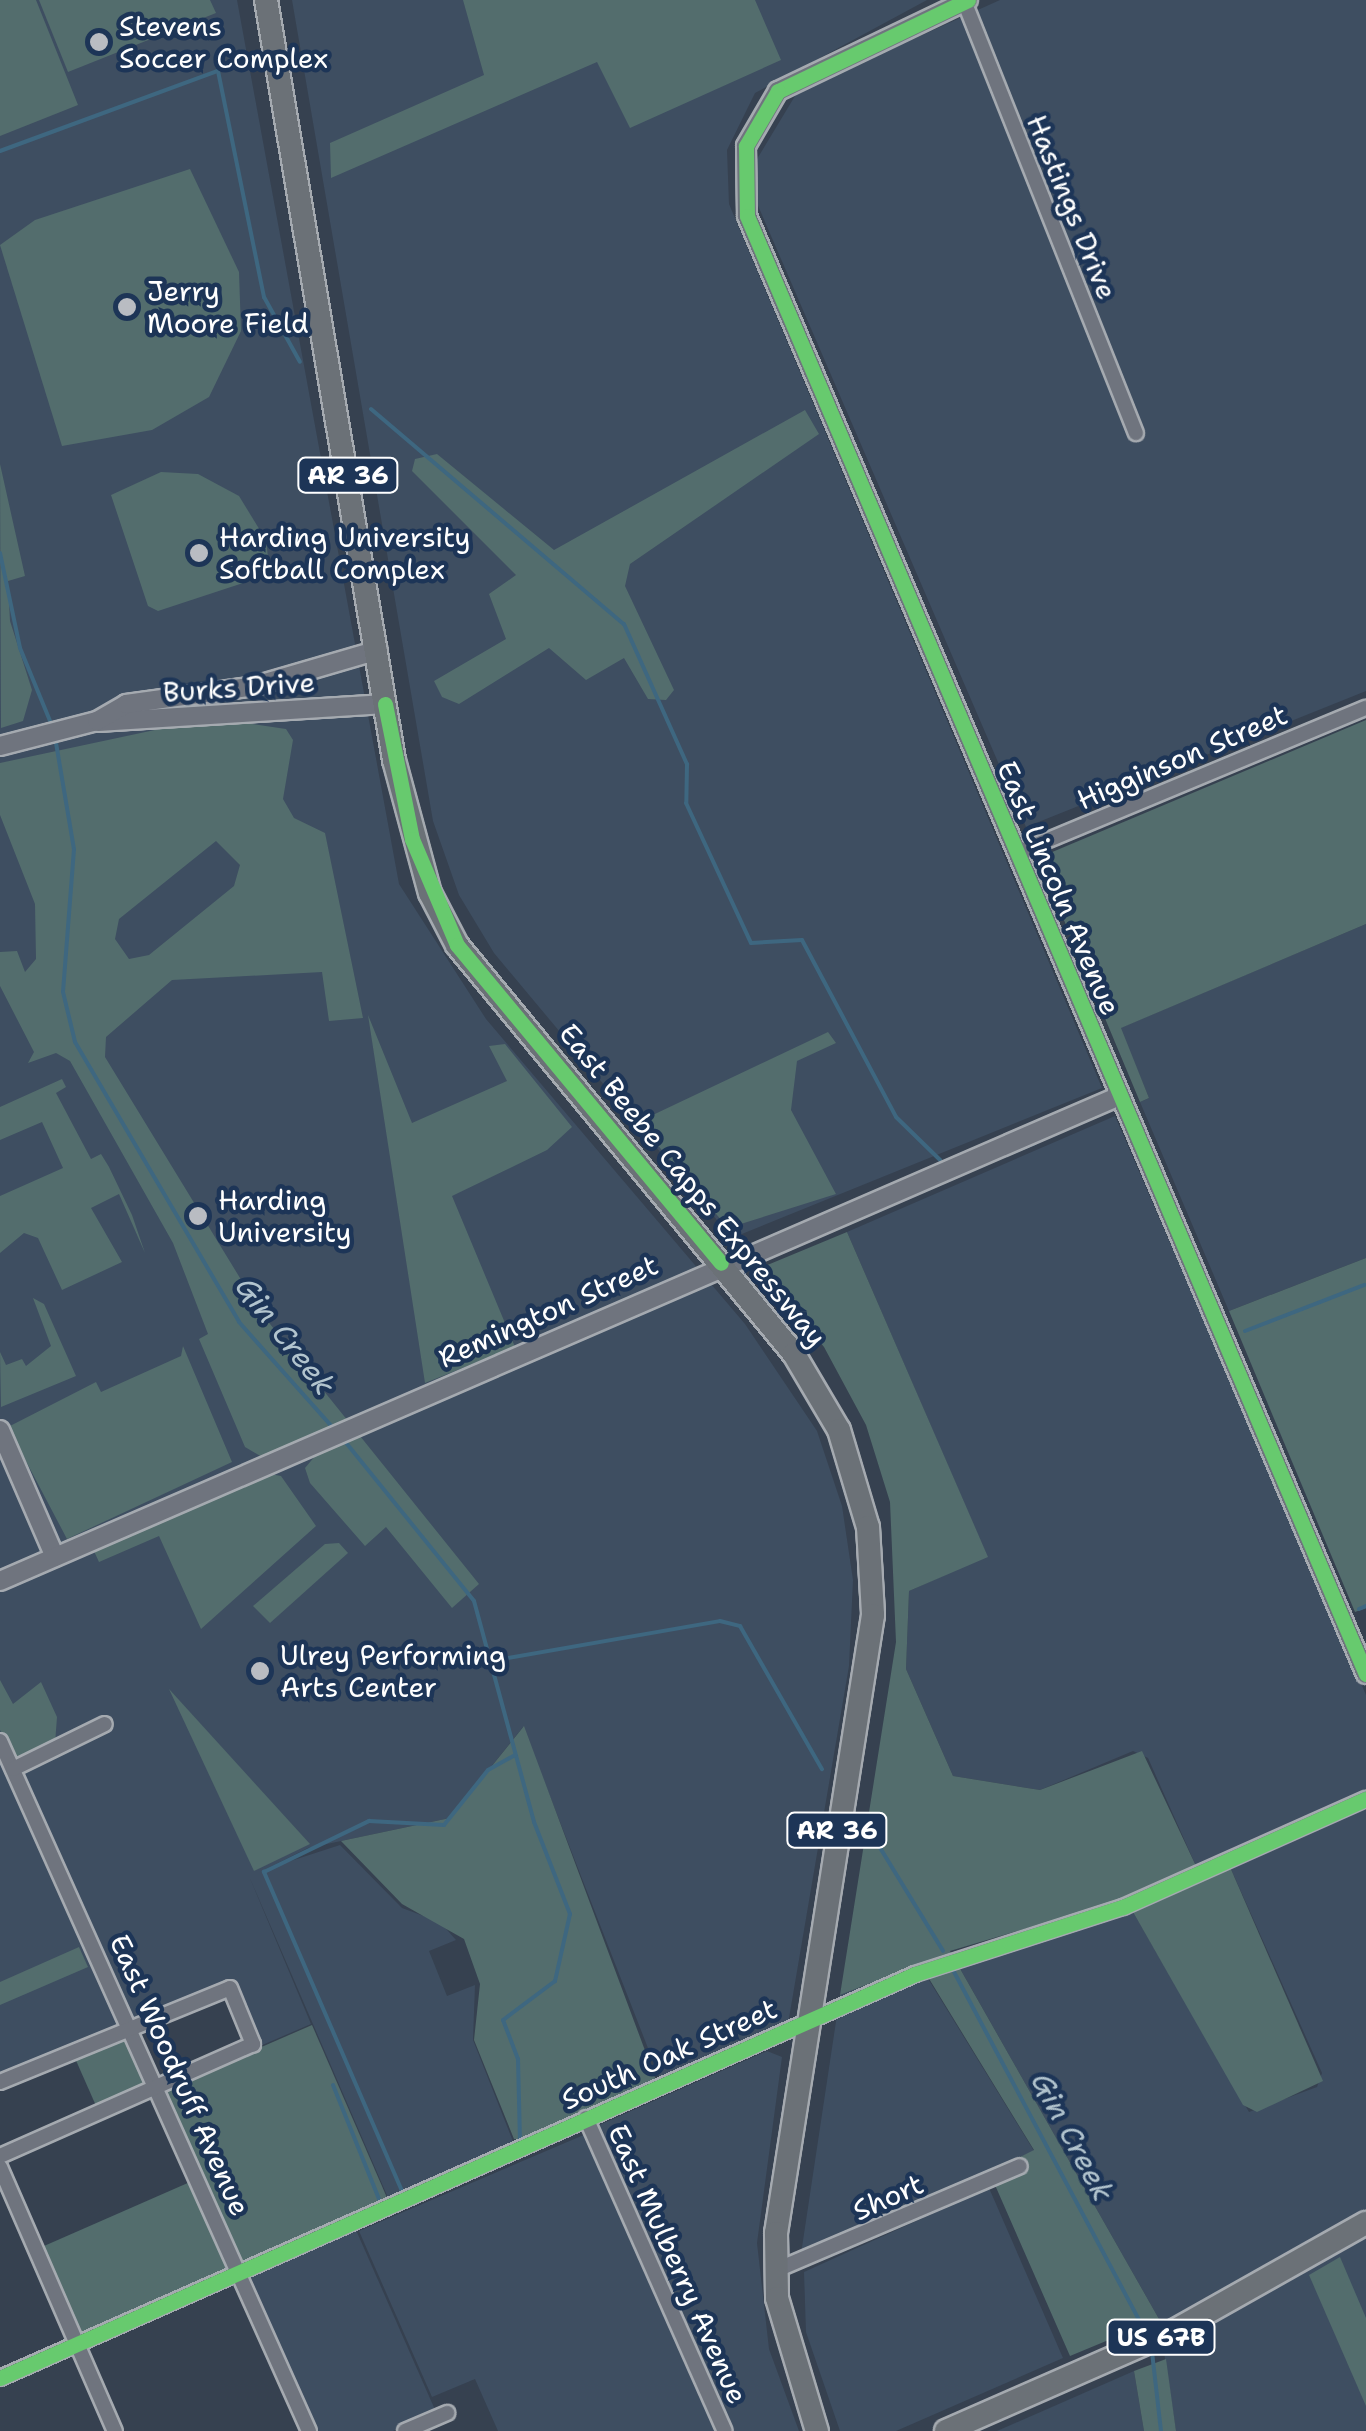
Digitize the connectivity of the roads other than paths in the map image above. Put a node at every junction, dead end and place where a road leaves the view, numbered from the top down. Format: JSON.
{"nodes":[{"id":1,"x":965,"y":0,"type":"edge"},
{"id":2,"x":273,"y":2,"type":"edge"},
{"id":3,"x":1136,"y":433,"type":"dead end"},
{"id":4,"x":378,"y":650,"type":"junction"},
{"id":5,"x":386,"y":704,"type":"junction"},
{"id":6,"x":1366,"y":708,"type":"edge"},
{"id":7,"x":97,"y":722,"type":"junction"},
{"id":8,"x":8,"y":744,"type":"edge"},
{"id":9,"x":1017,"y":853,"type":"junction"},
{"id":10,"x":1120,"y":1096,"type":"junction"},
{"id":11,"x":721,"y":1263,"type":"junction"},
{"id":12,"x":0,"y":1430,"type":"edge"},
{"id":13,"x":54,"y":1557,"type":"junction"},
{"id":14,"x":0,"y":1581,"type":"edge"},
{"id":15,"x":1366,"y":1674,"type":"edge"},
{"id":16,"x":105,"y":1724,"type":"dead end"},
{"id":17,"x":0,"y":1740,"type":"edge"},
{"id":18,"x":14,"y":1769,"type":"junction"},
{"id":19,"x":1366,"y":1798,"type":"edge"},
{"id":20,"x":806,"y":2020,"type":"junction"},
{"id":21,"x":132,"y":2028,"type":"junction"},
{"id":22,"x":0,"y":2082,"type":"edge"},
{"id":23,"x":158,"y":2086,"type":"junction"},
{"id":24,"x":586,"y":2118,"type":"junction"},
{"id":25,"x":0,"y":2156,"type":"edge"},
{"id":26,"x":1020,"y":2166,"type":"dead end"},
{"id":27,"x":0,"y":2167,"type":"edge"},
{"id":28,"x":1366,"y":2223,"type":"edge"},
{"id":29,"x":774,"y":2271,"type":"junction"},
{"id":30,"x":240,"y":2272,"type":"junction"},
{"id":31,"x":77,"y":2344,"type":"junction"},
{"id":32,"x":0,"y":2378,"type":"edge"},
{"id":33,"x":446,"y":2413,"type":"dead end"},
{"id":34,"x":115,"y":2431,"type":"edge"},
{"id":35,"x":309,"y":2431,"type":"edge"},
{"id":36,"x":405,"y":2431,"type":"edge"},
{"id":37,"x":725,"y":2431,"type":"edge"},
{"id":38,"x":817,"y":2431,"type":"edge"},
{"id":39,"x":946,"y":2431,"type":"edge"}],
"edges":[{"from":1,"to":3,"type":"street","name":"Hastings Drive"},
{"from":1,"to":9,"type":"street","name":"East Lincoln Avenue"},
{"from":2,"to":4,"type":"main road","name":"East Beebe Capps Expressway","number":"AR 36"},
{"from":4,"to":5,"type":"main road","name":"East Beebe Capps Expressway","number":"AR 36"},
{"from":4,"to":7,"type":"street","name":"Burks Drive"},
{"from":5,"to":7,"type":"street","name":"Burks Drive"},
{"from":5,"to":11,"type":"main road","name":"East Beebe Capps Expressway","number":"AR 36"},
{"from":6,"to":9,"type":"street","name":"Higginson Street"},
{"from":7,"to":8,"type":"street","name":"Burks Drive"},
{"from":9,"to":10,"type":"street","name":"East Lincoln Avenue"},
{"from":10,"to":11,"type":"street","name":"Remington Street"},
{"from":10,"to":15,"type":"street","name":"East Lincoln Avenue"},
{"from":11,"to":13,"type":"street","name":"Remington Street"},
{"from":11,"to":20,"type":"main road","name":"East Beebe Capps Expressway","number":"AR 36"},
{"from":12,"to":13,"type":"street"},
{"from":13,"to":14,"type":"street","name":"Remington Street"},
{"from":16,"to":18,"type":"street"},
{"from":17,"to":18,"type":"street","name":"East Woodruff Avenue"},
{"from":18,"to":21,"type":"street","name":"East Woodruff Avenue"},
{"from":19,"to":20,"type":"street","name":"South Oak Street"},
{"from":20,"to":24,"type":"street","name":"South Oak Street"},
{"from":20,"to":29,"type":"main road","name":"East Beebe Capps Expressway","number":"AR 36"},
{"from":21,"to":22,"type":"street"},
{"from":21,"to":23,"type":"street","name":"East Woodruff Avenue"},
{"from":21,"to":23,"type":"street"},
{"from":23,"to":25,"type":"street"},
{"from":23,"to":30,"type":"street","name":"East Woodruff Avenue"},
{"from":24,"to":30,"type":"street","name":"South Oak Street"},
{"from":24,"to":37,"type":"street","name":"East Mulberry Avenue"},
{"from":26,"to":29,"type":"street","name":"Short"},
{"from":27,"to":31,"type":"street"},
{"from":28,"to":39,"type":"main road","number":"US 67B"},
{"from":29,"to":38,"type":"main road","name":"East Beebe Capps Expressway","number":"AR 36"},
{"from":30,"to":31,"type":"street","name":"South Oak Street"},
{"from":30,"to":35,"type":"street","name":"East Woodruff Avenue"},
{"from":31,"to":32,"type":"street","name":"South Oak Street"},
{"from":31,"to":34,"type":"street"},
{"from":33,"to":36,"type":"street"}]}
